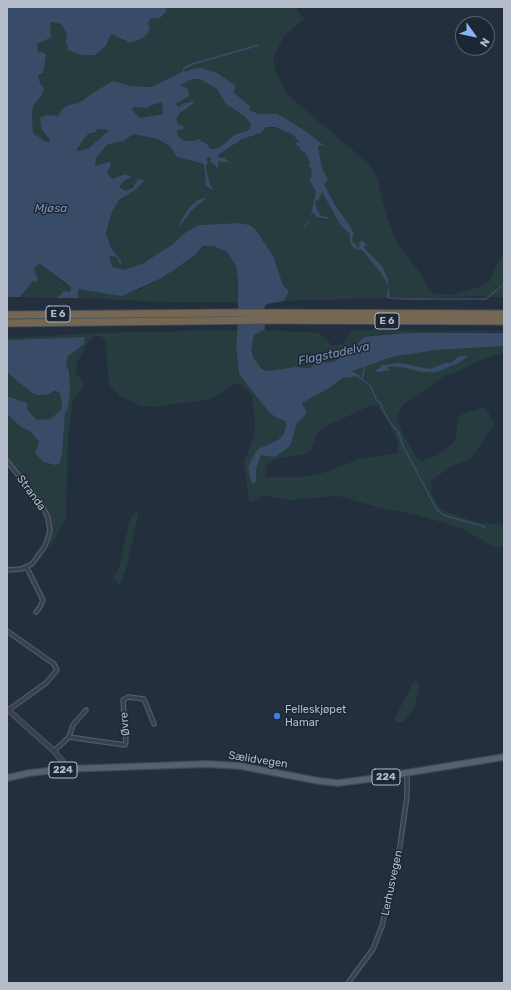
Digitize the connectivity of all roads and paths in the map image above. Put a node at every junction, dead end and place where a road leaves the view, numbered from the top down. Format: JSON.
{"nodes":[{"id":1,"x":504,"y":314,"type":"edge"},
{"id":2,"x":8,"y":315,"type":"edge"},
{"id":3,"x":231,"y":316,"type":"junction"},
{"id":4,"x":270,"y":316,"type":"junction"},
{"id":5,"x":504,"y":321,"type":"edge"},
{"id":6,"x":8,"y":323,"type":"edge"},
{"id":7,"x":7,"y":461,"type":"edge"},
{"id":8,"x":27,"y":568,"type":"junction"},
{"id":9,"x":7,"y":570,"type":"edge"},
{"id":10,"x":36,"y":612,"type":"dead end"},
{"id":11,"x":7,"y":631,"type":"edge"},
{"id":12,"x":7,"y":710,"type":"edge"},
{"id":13,"x":86,"y":710,"type":"dead end"},
{"id":14,"x":154,"y":724,"type":"dead end"},
{"id":15,"x":69,"y":738,"type":"junction"},
{"id":16,"x":54,"y":751,"type":"junction"},
{"id":17,"x":504,"y":757,"type":"edge"},
{"id":18,"x":66,"y":769,"type":"junction"},
{"id":19,"x":407,"y":773,"type":"junction"},
{"id":20,"x":7,"y":778,"type":"edge"},
{"id":21,"x":348,"y":983,"type":"edge"}],
"edges":[{"from":1,"to":4,"type":"highway","number":"E 6"},
{"from":2,"to":3,"type":"highway","number":"E 6"},
{"from":3,"to":4,"type":"highway","number":"E 6"},
{"from":3,"to":6,"type":"highway","number":"E 6"},
{"from":4,"to":5,"type":"highway","number":"E 6"},
{"from":7,"to":8,"type":"street","name":"Stranda"},
{"from":8,"to":9,"type":"street"},
{"from":8,"to":10,"type":"street"},
{"from":11,"to":12,"type":"street"},
{"from":12,"to":16,"type":"street"},
{"from":13,"to":15,"type":"street"},
{"from":14,"to":15,"type":"street","name":"Øvre"},
{"from":15,"to":16,"type":"street"},
{"from":16,"to":18,"type":"street"},
{"from":17,"to":19,"type":"main road","name":"Sælidvegen","number":"224"},
{"from":18,"to":19,"type":"main road","name":"Sælidvegen","number":"224"},
{"from":18,"to":20,"type":"main road","name":"Sælidvegen","number":"224"},
{"from":19,"to":21,"type":"street","name":"Lerhusvegen"}]}
